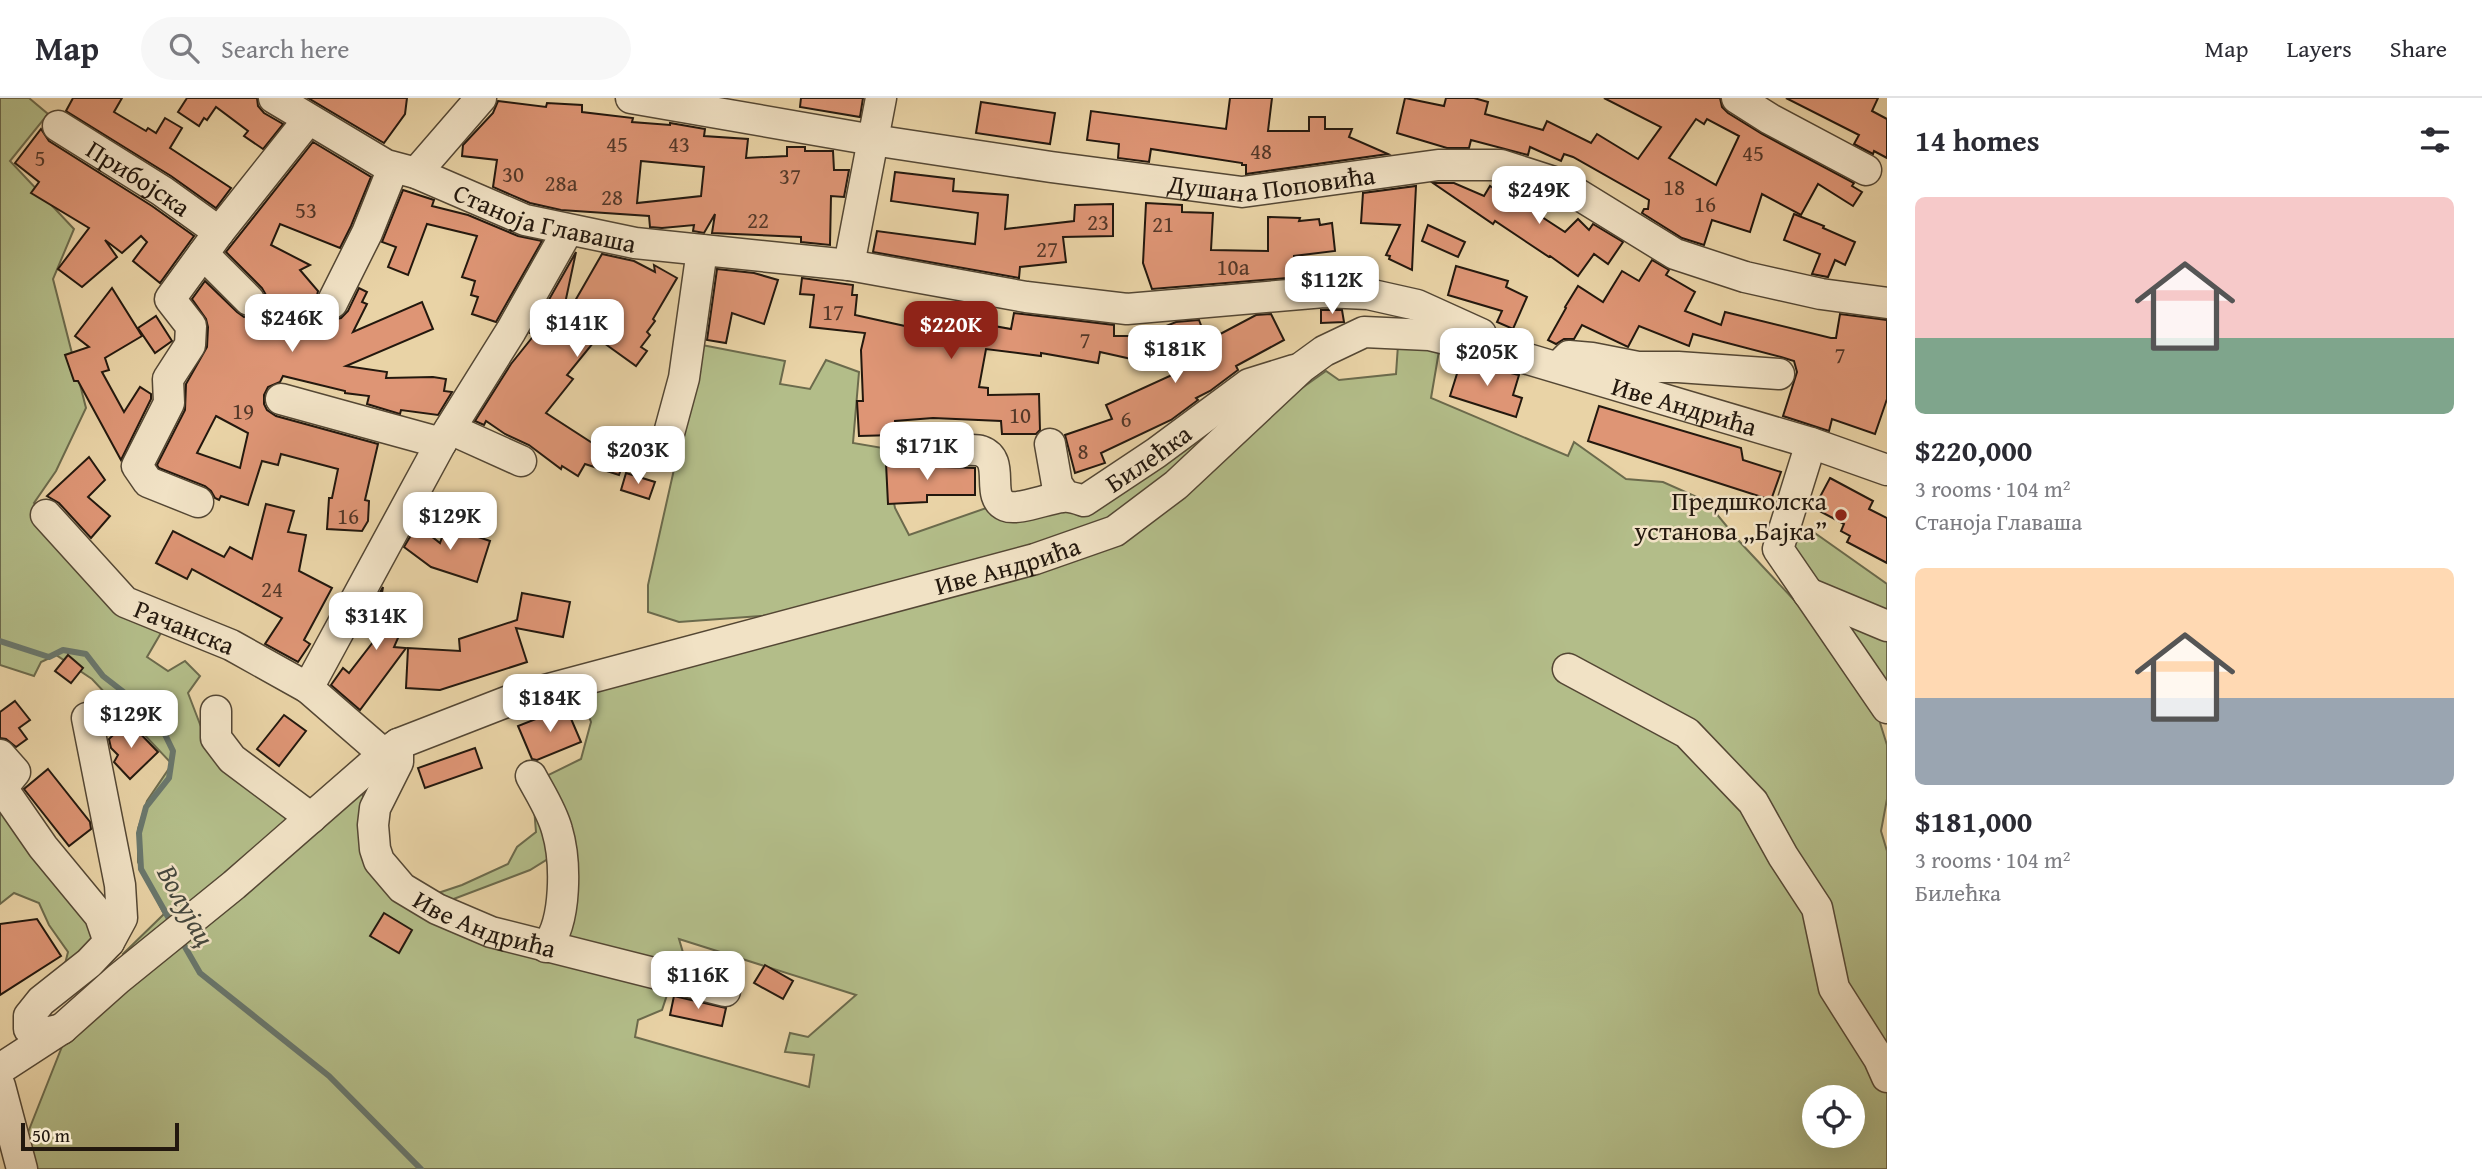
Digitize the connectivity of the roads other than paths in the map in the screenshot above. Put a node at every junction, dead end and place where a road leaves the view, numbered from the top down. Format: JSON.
{"nodes":[{"id":1,"x":274,"y":98,"type":"edge"},
{"id":2,"x":481,"y":98,"type":"edge"},
{"id":3,"x":631,"y":98,"type":"edge"},
{"id":4,"x":881,"y":98,"type":"edge"},
{"id":5,"x":1737,"y":98,"type":"edge"},
{"id":6,"x":308,"y":120,"type":"junction"},
{"id":7,"x":58,"y":126,"type":"dead end"},
{"id":8,"x":873,"y":140,"type":"junction"},
{"id":9,"x":1866,"y":170,"type":"dead end"},
{"id":10,"x":405,"y":171,"type":"junction"},
{"id":11,"x":568,"y":229,"type":"junction"},
{"id":12,"x":211,"y":243,"type":"junction"},
{"id":13,"x":702,"y":250,"type":"junction"},
{"id":14,"x":849,"y":265,"type":"junction"},
{"id":15,"x":249,"y":300,"type":"dead end"},
{"id":16,"x":332,"y":303,"type":"dead end"},
{"id":17,"x":1887,"y":303,"type":"edge"},
{"id":18,"x":1521,"y":357,"type":"junction"},
{"id":19,"x":1301,"y":368,"type":"junction"},
{"id":20,"x":1559,"y":369,"type":"junction"},
{"id":21,"x":1779,"y":374,"type":"dead end"},
{"id":22,"x":281,"y":399,"type":"dead end"},
{"id":23,"x":445,"y":436,"type":"junction"},
{"id":24,"x":1811,"y":443,"type":"junction"},
{"id":25,"x":1050,"y":444,"type":"dead end"},
{"id":26,"x":665,"y":448,"type":"dead end"},
{"id":27,"x":911,"y":449,"type":"dead end"},
{"id":28,"x":522,"y":461,"type":"dead end"},
{"id":29,"x":1887,"y":470,"type":"edge"},
{"id":30,"x":1065,"y":496,"type":"junction"},
{"id":31,"x":198,"y":502,"type":"dead end"},
{"id":32,"x":46,"y":515,"type":"dead end"},
{"id":33,"x":1808,"y":593,"type":"junction"},
{"id":34,"x":1887,"y":626,"type":"edge"},
{"id":35,"x":1568,"y":668,"type":"dead end"},
{"id":36,"x":308,"y":688,"type":"junction"},
{"id":37,"x":1885,"y":709,"type":"edge"},
{"id":38,"x":216,"y":711,"type":"dead end"},
{"id":39,"x":86,"y":718,"type":"dead end"},
{"id":40,"x":391,"y":749,"type":"junction"},
{"id":41,"x":0,"y":755,"type":"edge"},
{"id":42,"x":531,"y":776,"type":"dead end"},
{"id":43,"x":1,"y":786,"type":"edge"},
{"id":44,"x":311,"y":818,"type":"junction"},
{"id":45,"x":109,"y":942,"type":"junction"},
{"id":46,"x":546,"y":947,"type":"junction"},
{"id":47,"x":725,"y":990,"type":"dead end"},
{"id":48,"x":63,"y":1028,"type":"junction"},
{"id":49,"x":0,"y":1069,"type":"edge"},
{"id":50,"x":1887,"y":1077,"type":"edge"},
{"id":51,"x":0,"y":1086,"type":"edge"},
{"id":52,"x":22,"y":1169,"type":"edge"}],
"edges":[{"from":1,"to":6,"type":"street","name":"Станоја Главаша"},
{"from":2,"to":10,"type":"street"},
{"from":3,"to":8,"type":"street","name":"Душана Поповића"},
{"from":4,"to":8,"type":"street"},
{"from":5,"to":9,"type":"street"},
{"from":6,"to":10,"type":"street","name":"Станоја Главаша"},
{"from":6,"to":12,"type":"street"},
{"from":7,"to":12,"type":"street","name":"Прибојска"},
{"from":8,"to":14,"type":"street"},
{"from":8,"to":17,"type":"street","name":"Душана Поповића"},
{"from":10,"to":11,"type":"street","name":"Станоја Главаша"},
{"from":10,"to":16,"type":"street"},
{"from":11,"to":13,"type":"street","name":"Станоја Главаша"},
{"from":11,"to":23,"type":"street"},
{"from":12,"to":15,"type":"street","name":"Прибојска"},
{"from":12,"to":31,"type":"street"},
{"from":13,"to":14,"type":"street","name":"Станоја Главаша"},
{"from":13,"to":26,"type":"street"},
{"from":14,"to":18,"type":"street","name":"Станоја Главаша"},
{"from":18,"to":19,"type":"street","name":"Иве Андрића"},
{"from":18,"to":20,"type":"street","name":"Иве Андрића"},
{"from":19,"to":30,"type":"street","name":"Билећка"},
{"from":19,"to":40,"type":"street","name":"Иве Андрића"},
{"from":20,"to":21,"type":"street","name":"Иве Андрића"},
{"from":20,"to":24,"type":"street","name":"Иве Андрића"},
{"from":22,"to":23,"type":"street"},
{"from":23,"to":28,"type":"street"},
{"from":23,"to":36,"type":"street"},
{"from":24,"to":29,"type":"street","name":"Иве Андрића"},
{"from":24,"to":33,"type":"street"},
{"from":25,"to":30,"type":"street"},
{"from":27,"to":30,"type":"street","name":"Билећка"},
{"from":32,"to":36,"type":"street","name":"Рачанска"},
{"from":33,"to":34,"type":"street"},
{"from":33,"to":37,"type":"street"},
{"from":35,"to":50,"type":"street"},
{"from":36,"to":40,"type":"street","name":"Рачанска"},
{"from":38,"to":44,"type":"street"},
{"from":39,"to":45,"type":"street"},
{"from":40,"to":44,"type":"street","name":"Иве Андрића"},
{"from":40,"to":46,"type":"street","name":"Иве Андрића"},
{"from":41,"to":43,"type":"street"},
{"from":42,"to":46,"type":"street"},
{"from":43,"to":45,"type":"street"},
{"from":44,"to":48,"type":"street","name":"Иве Андрића"},
{"from":45,"to":48,"type":"street"},
{"from":46,"to":47,"type":"street","name":"Иве Андрића"},
{"from":48,"to":49,"type":"street","name":"Иве Андрића"},
{"from":51,"to":52,"type":"street"}]}
